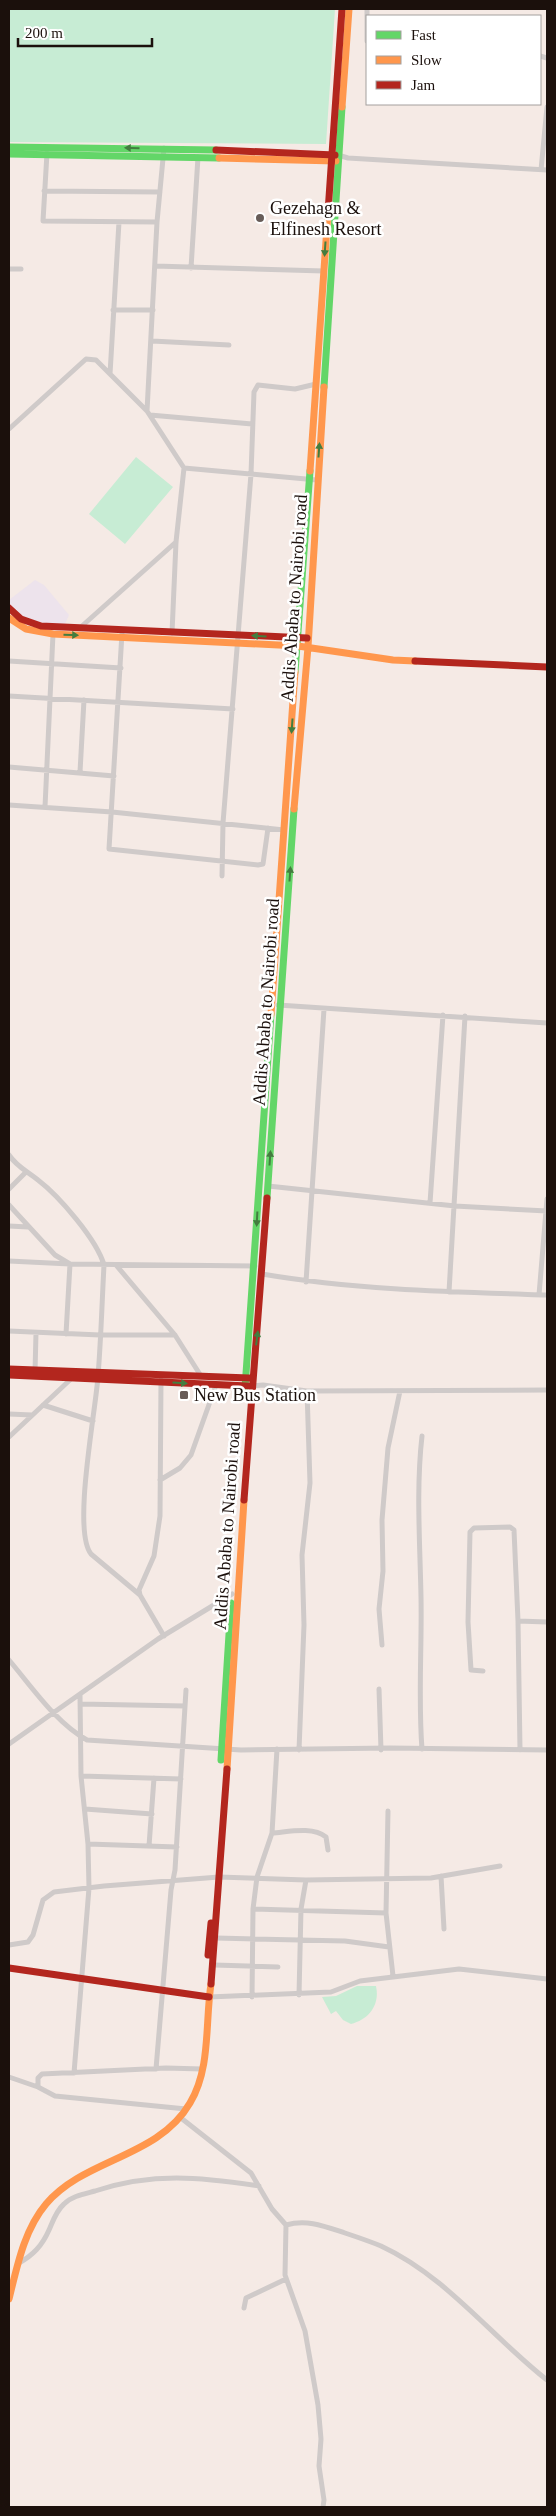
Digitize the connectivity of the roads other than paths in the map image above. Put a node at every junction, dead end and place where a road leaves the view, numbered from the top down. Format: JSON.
{"nodes":[{"id":1,"x":342,"y":9,"type":"edge"},
{"id":2,"x":349,"y":9,"type":"edge"},
{"id":3,"x":547,"y":107,"type":"edge"},
{"id":4,"x":546,"y":136,"type":"edge"},
{"id":5,"x":9,"y":147,"type":"edge"},
{"id":6,"x":164,"y":152,"type":"junction"},
{"id":7,"x":9,"y":154,"type":"edge"},
{"id":8,"x":47,"y":154,"type":"junction"},
{"id":9,"x":198,"y":156,"type":"junction"},
{"id":10,"x":334,"y":158,"type":"junction"},
{"id":11,"x":544,"y":170,"type":"edge"},
{"id":12,"x":44,"y":191,"type":"junction"},
{"id":13,"x":160,"y":192,"type":"junction"},
{"id":14,"x":119,"y":222,"type":"junction"},
{"id":15,"x":157,"y":222,"type":"junction"},
{"id":16,"x":155,"y":266,"type":"junction"},
{"id":17,"x":191,"y":268,"type":"junction"},
{"id":18,"x":9,"y":269,"type":"edge"},
{"id":19,"x":21,"y":269,"type":"dead end"},
{"id":20,"x":324,"y":271,"type":"junction"},
{"id":21,"x":332,"y":271,"type":"junction"},
{"id":22,"x":113,"y":310,"type":"junction"},
{"id":23,"x":153,"y":310,"type":"junction"},
{"id":24,"x":152,"y":341,"type":"junction"},
{"id":25,"x":229,"y":345,"type":"dead end"},
{"id":26,"x":110,"y":374,"type":"junction"},
{"id":27,"x":316,"y":384,"type":"junction"},
{"id":28,"x":148,"y":413,"type":"junction"},
{"id":29,"x":252,"y":424,"type":"junction"},
{"id":30,"x":9,"y":429,"type":"edge"},
{"id":31,"x":184,"y":468,"type":"junction"},
{"id":32,"x":251,"y":474,"type":"junction"},
{"id":33,"x":313,"y":480,"type":"junction"},
{"id":34,"x":176,"y":542,"type":"junction"},
{"id":35,"x":9,"y":608,"type":"edge"},
{"id":36,"x":9,"y":618,"type":"edge"},
{"id":37,"x":82,"y":626,"type":"junction"},
{"id":38,"x":172,"y":630,"type":"junction"},
{"id":39,"x":49,"y":631,"type":"junction"},
{"id":40,"x":122,"y":632,"type":"junction"},
{"id":41,"x":237,"y":635,"type":"junction"},
{"id":42,"x":298,"y":638,"type":"junction"},
{"id":43,"x":308,"y":638,"type":"junction"},
{"id":44,"x":171,"y":639,"type":"junction"},
{"id":45,"x":236,"y":644,"type":"junction"},
{"id":46,"x":298,"y":646,"type":"junction"},
{"id":47,"x":308,"y":647,"type":"junction"},
{"id":48,"x":9,"y":661,"type":"edge"},
{"id":49,"x":51,"y":663,"type":"junction"},
{"id":50,"x":547,"y":667,"type":"edge"},
{"id":51,"x":121,"y":668,"type":"junction"},
{"id":52,"x":9,"y":696,"type":"edge"},
{"id":53,"x":50,"y":698,"type":"junction"},
{"id":54,"x":84,"y":700,"type":"junction"},
{"id":55,"x":119,"y":702,"type":"junction"},
{"id":56,"x":234,"y":709,"type":"junction"},
{"id":57,"x":9,"y":767,"type":"edge"},
{"id":58,"x":46,"y":770,"type":"junction"},
{"id":59,"x":80,"y":772,"type":"junction"},
{"id":60,"x":114,"y":776,"type":"junction"},
{"id":61,"x":9,"y":805,"type":"edge"},
{"id":62,"x":45,"y":807,"type":"junction"},
{"id":63,"x":112,"y":812,"type":"junction"},
{"id":64,"x":223,"y":823,"type":"junction"},
{"id":65,"x":268,"y":828,"type":"junction"},
{"id":66,"x":284,"y":830,"type":"junction"},
{"id":67,"x":222,"y":860,"type":"junction"},
{"id":68,"x":222,"y":876,"type":"dead end"},
{"id":69,"x":272,"y":1004,"type":"junction"},
{"id":70,"x":280,"y":1005,"type":"junction"},
{"id":71,"x":324,"y":1009,"type":"junction"},
{"id":72,"x":443,"y":1015,"type":"junction"},
{"id":73,"x":465,"y":1016,"type":"junction"},
{"id":74,"x":547,"y":1023,"type":"edge"},
{"id":75,"x":9,"y":1155,"type":"edge"},
{"id":76,"x":26,"y":1172,"type":"junction"},
{"id":77,"x":260,"y":1185,"type":"junction"},
{"id":78,"x":268,"y":1186,"type":"junction"},
{"id":79,"x":9,"y":1189,"type":"edge"},
{"id":80,"x":313,"y":1191,"type":"junction"},
{"id":81,"x":547,"y":1199,"type":"edge"},
{"id":82,"x":430,"y":1203,"type":"junction"},
{"id":83,"x":9,"y":1205,"type":"edge"},
{"id":84,"x":455,"y":1206,"type":"junction"},
{"id":85,"x":547,"y":1211,"type":"edge"},
{"id":86,"x":9,"y":1226,"type":"edge"},
{"id":87,"x":28,"y":1227,"type":"junction"},
{"id":88,"x":9,"y":1261,"type":"edge"},
{"id":89,"x":70,"y":1264,"type":"junction"},
{"id":90,"x":104,"y":1265,"type":"junction"},
{"id":91,"x":116,"y":1265,"type":"junction"},
{"id":92,"x":255,"y":1265,"type":"junction"},
{"id":93,"x":262,"y":1274,"type":"junction"},
{"id":94,"x":306,"y":1282,"type":"junction"},
{"id":95,"x":448,"y":1292,"type":"junction"},
{"id":96,"x":539,"y":1295,"type":"junction"},
{"id":97,"x":547,"y":1295,"type":"edge"},
{"id":98,"x":9,"y":1331,"type":"edge"},
{"id":99,"x":36,"y":1333,"type":"junction"},
{"id":100,"x":66,"y":1334,"type":"junction"},
{"id":101,"x":175,"y":1335,"type":"junction"},
{"id":102,"x":100,"y":1336,"type":"junction"},
{"id":103,"x":9,"y":1369,"type":"edge"},
{"id":104,"x":35,"y":1373,"type":"junction"},
{"id":105,"x":9,"y":1375,"type":"edge"},
{"id":106,"x":98,"y":1376,"type":"junction"},
{"id":107,"x":200,"y":1376,"type":"junction"},
{"id":108,"x":73,"y":1377,"type":"junction"},
{"id":109,"x":161,"y":1378,"type":"junction"},
{"id":110,"x":249,"y":1382,"type":"junction"},
{"id":111,"x":216,"y":1385,"type":"junction"},
{"id":112,"x":547,"y":1390,"type":"edge"},
{"id":113,"x":307,"y":1391,"type":"junction"},
{"id":114,"x":400,"y":1392,"type":"junction"},
{"id":115,"x":43,"y":1405,"type":"junction"},
{"id":116,"x":9,"y":1414,"type":"edge"},
{"id":117,"x":32,"y":1415,"type":"junction"},
{"id":118,"x":93,"y":1421,"type":"junction"},
{"id":119,"x":422,"y":1436,"type":"dead end"},
{"id":120,"x":9,"y":1437,"type":"edge"},
{"id":121,"x":160,"y":1480,"type":"junction"},
{"id":122,"x":232,"y":1594,"type":"junction"},
{"id":123,"x":140,"y":1595,"type":"junction"},
{"id":124,"x":518,"y":1621,"type":"junction"},
{"id":125,"x":547,"y":1622,"type":"edge"},
{"id":126,"x":164,"y":1636,"type":"junction"},
{"id":127,"x":382,"y":1645,"type":"dead end"},
{"id":128,"x":9,"y":1661,"type":"edge"},
{"id":129,"x":483,"y":1671,"type":"dead end"},
{"id":130,"x":379,"y":1689,"type":"dead end"},
{"id":131,"x":186,"y":1690,"type":"dead end"},
{"id":132,"x":80,"y":1695,"type":"junction"},
{"id":133,"x":80,"y":1704,"type":"junction"},
{"id":134,"x":185,"y":1706,"type":"junction"},
{"id":135,"x":54,"y":1712,"type":"junction"},
{"id":136,"x":80,"y":1736,"type":"junction"},
{"id":137,"x":9,"y":1744,"type":"edge"},
{"id":138,"x":183,"y":1747,"type":"junction"},
{"id":139,"x":422,"y":1749,"type":"junction"},
{"id":140,"x":225,"y":1750,"type":"junction"},
{"id":141,"x":277,"y":1750,"type":"junction"},
{"id":142,"x":298,"y":1750,"type":"junction"},
{"id":143,"x":381,"y":1750,"type":"junction"},
{"id":144,"x":520,"y":1750,"type":"junction"},
{"id":145,"x":547,"y":1750,"type":"edge"},
{"id":146,"x":82,"y":1776,"type":"junction"},
{"id":147,"x":154,"y":1778,"type":"junction"},
{"id":148,"x":181,"y":1779,"type":"junction"},
{"id":149,"x":85,"y":1809,"type":"junction"},
{"id":150,"x":388,"y":1811,"type":"dead end"},
{"id":151,"x":152,"y":1814,"type":"junction"},
{"id":152,"x":272,"y":1833,"type":"junction"},
{"id":153,"x":88,"y":1844,"type":"junction"},
{"id":154,"x":149,"y":1846,"type":"junction"},
{"id":155,"x":177,"y":1847,"type":"junction"},
{"id":156,"x":328,"y":1850,"type":"dead end"},
{"id":157,"x":500,"y":1866,"type":"dead end"},
{"id":158,"x":441,"y":1876,"type":"junction"},
{"id":159,"x":257,"y":1877,"type":"junction"},
{"id":160,"x":388,"y":1877,"type":"junction"},
{"id":161,"x":216,"y":1878,"type":"junction"},
{"id":162,"x":306,"y":1880,"type":"junction"},
{"id":163,"x":173,"y":1881,"type":"junction"},
{"id":164,"x":89,"y":1888,"type":"junction"},
{"id":165,"x":253,"y":1909,"type":"junction"},
{"id":166,"x":301,"y":1909,"type":"junction"},
{"id":167,"x":386,"y":1913,"type":"junction"},
{"id":168,"x":444,"y":1928,"type":"dead end"},
{"id":169,"x":216,"y":1938,"type":"junction"},
{"id":170,"x":254,"y":1939,"type":"junction"},
{"id":171,"x":301,"y":1940,"type":"junction"},
{"id":172,"x":9,"y":1945,"type":"edge"},
{"id":173,"x":389,"y":1947,"type":"junction"},
{"id":174,"x":214,"y":1965,"type":"junction"},
{"id":175,"x":278,"y":1967,"type":"dead end"},
{"id":176,"x":9,"y":1968,"type":"edge"},
{"id":177,"x":253,"y":1968,"type":"junction"},
{"id":178,"x":393,"y":1976,"type":"junction"},
{"id":179,"x":82,"y":1979,"type":"junction"},
{"id":180,"x":547,"y":1980,"type":"edge"},
{"id":181,"x":162,"y":1990,"type":"junction"},
{"id":182,"x":299,"y":1995,"type":"junction"},
{"id":183,"x":209,"y":1997,"type":"junction"},
{"id":184,"x":252,"y":1997,"type":"junction"},
{"id":185,"x":156,"y":2068,"type":"junction"},
{"id":186,"x":202,"y":2069,"type":"junction"},
{"id":187,"x":74,"y":2072,"type":"junction"},
{"id":188,"x":9,"y":2077,"type":"edge"},
{"id":189,"x":38,"y":2087,"type":"junction"},
{"id":190,"x":187,"y":2109,"type":"junction"},
{"id":191,"x":181,"y":2118,"type":"junction"},
{"id":192,"x":258,"y":2186,"type":"junction"},
{"id":193,"x":286,"y":2225,"type":"junction"},
{"id":194,"x":18,"y":2264,"type":"junction"},
{"id":195,"x":286,"y":2278,"type":"junction"},
{"id":196,"x":9,"y":2299,"type":"edge"},
{"id":197,"x":244,"y":2308,"type":"dead end"},
{"id":198,"x":547,"y":2380,"type":"edge"},
{"id":199,"x":323,"y":2507,"type":"edge"}],
"edges":[{"from":1,"to":10,"type":"main road","name":"Addis Ababa to Nairobi road"},
{"from":2,"to":10,"type":"main road","name":"Addis Ababa to Nairobi road"},
{"from":3,"to":4,"type":"street"},
{"from":4,"to":11,"type":"street"},
{"from":6,"to":5,"type":"main road","one_way":true},
{"from":6,"to":8,"type":"main road"},
{"from":6,"to":9,"type":"main road"},
{"from":6,"to":10,"type":"main road"},
{"from":6,"to":13,"type":"street"},
{"from":7,"to":8,"type":"main road"},
{"from":8,"to":12,"type":"street"},
{"from":9,"to":10,"type":"main road"},
{"from":9,"to":17,"type":"street"},
{"from":10,"to":11,"type":"street"},
{"from":10,"to":20,"type":"main road","name":"Addis Ababa to Nairobi road","one_way":true},
{"from":10,"to":21,"type":"main road","name":"Addis Ababa to Nairobi road"},
{"from":12,"to":13,"type":"street"},
{"from":12,"to":14,"type":"street"},
{"from":13,"to":15,"type":"street"},
{"from":14,"to":15,"type":"street"},
{"from":14,"to":22,"type":"street"},
{"from":15,"to":16,"type":"street"},
{"from":16,"to":17,"type":"street"},
{"from":16,"to":23,"type":"street"},
{"from":17,"to":20,"type":"street"},
{"from":18,"to":19,"type":"street"},
{"from":20,"to":21,"type":"street"},
{"from":20,"to":27,"type":"main road","name":"Addis Ababa to Nairobi road"},
{"from":33,"to":21,"type":"main road","name":"Addis Ababa to Nairobi road","one_way":true},
{"from":22,"to":23,"type":"street"},
{"from":22,"to":26,"type":"street"},
{"from":23,"to":24,"type":"street"},
{"from":24,"to":25,"type":"street"},
{"from":24,"to":28,"type":"street"},
{"from":26,"to":28,"type":"street"},
{"from":26,"to":30,"type":"street"},
{"from":27,"to":29,"type":"street"},
{"from":27,"to":33,"type":"main road","name":"Addis Ababa to Nairobi road"},
{"from":28,"to":29,"type":"street"},
{"from":28,"to":31,"type":"street"},
{"from":29,"to":32,"type":"street"},
{"from":31,"to":32,"type":"street"},
{"from":31,"to":34,"type":"street"},
{"from":32,"to":33,"type":"street"},
{"from":32,"to":41,"type":"street"},
{"from":33,"to":42,"type":"main road","name":"Addis Ababa to Nairobi road"},
{"from":33,"to":43,"type":"main road","name":"Addis Ababa to Nairobi road"},
{"from":34,"to":37,"type":"street"},
{"from":34,"to":38,"type":"street"},
{"from":35,"to":39,"type":"main road"},
{"from":36,"to":39,"type":"main road"},
{"from":37,"to":39,"type":"main road"},
{"from":37,"to":40,"type":"main road"},
{"from":38,"to":40,"type":"main road"},
{"from":38,"to":41,"type":"main road"},
{"from":38,"to":44,"type":"street"},
{"from":39,"to":40,"type":"main road","one_way":true},
{"from":39,"to":49,"type":"street"},
{"from":40,"to":44,"type":"main road"},
{"from":40,"to":51,"type":"street"},
{"from":42,"to":41,"type":"main road","one_way":true},
{"from":41,"to":45,"type":"street"},
{"from":42,"to":43,"type":"main road"},
{"from":42,"to":46,"type":"main road","name":"Addis Ababa to Nairobi road"},
{"from":43,"to":47,"type":"main road","name":"Addis Ababa to Nairobi road"},
{"from":44,"to":45,"type":"main road"},
{"from":45,"to":46,"type":"main road"},
{"from":45,"to":56,"type":"street"},
{"from":46,"to":47,"type":"main road"},
{"from":46,"to":66,"type":"main road","name":"Addis Ababa to Nairobi road","one_way":true},
{"from":47,"to":50,"type":"main road"},
{"from":70,"to":47,"type":"main road","name":"Addis Ababa to Nairobi road","one_way":true},
{"from":48,"to":49,"type":"street"},
{"from":49,"to":51,"type":"street"},
{"from":49,"to":53,"type":"street"},
{"from":51,"to":55,"type":"street"},
{"from":52,"to":53,"type":"street"},
{"from":53,"to":54,"type":"street"},
{"from":53,"to":58,"type":"street"},
{"from":54,"to":55,"type":"street"},
{"from":54,"to":59,"type":"street"},
{"from":55,"to":56,"type":"street"},
{"from":55,"to":60,"type":"street"},
{"from":56,"to":64,"type":"street"},
{"from":57,"to":58,"type":"street"},
{"from":58,"to":59,"type":"street"},
{"from":58,"to":62,"type":"street"},
{"from":59,"to":60,"type":"street"},
{"from":60,"to":63,"type":"street"},
{"from":61,"to":62,"type":"street"},
{"from":62,"to":63,"type":"street"},
{"from":63,"to":64,"type":"street"},
{"from":63,"to":67,"type":"street"},
{"from":64,"to":65,"type":"street"},
{"from":64,"to":67,"type":"street"},
{"from":65,"to":66,"type":"street"},
{"from":65,"to":67,"type":"street"},
{"from":66,"to":69,"type":"main road","name":"Addis Ababa to Nairobi road"},
{"from":67,"to":68,"type":"street"},
{"from":69,"to":70,"type":"street"},
{"from":69,"to":77,"type":"main road","name":"Addis Ababa to Nairobi road"},
{"from":70,"to":71,"type":"street"},
{"from":78,"to":70,"type":"main road","name":"Addis Ababa to Nairobi road","one_way":true},
{"from":71,"to":72,"type":"street"},
{"from":71,"to":80,"type":"street"},
{"from":72,"to":73,"type":"street"},
{"from":72,"to":82,"type":"street"},
{"from":73,"to":74,"type":"street"},
{"from":73,"to":84,"type":"street"},
{"from":75,"to":76,"type":"street"},
{"from":76,"to":79,"type":"street"},
{"from":76,"to":90,"type":"street"},
{"from":77,"to":78,"type":"street"},
{"from":77,"to":92,"type":"main road","name":"Addis Ababa to Nairobi road","one_way":true},
{"from":78,"to":80,"type":"street"},
{"from":78,"to":93,"type":"main road","name":"Addis Ababa to Nairobi road"},
{"from":80,"to":82,"type":"street"},
{"from":80,"to":94,"type":"street"},
{"from":81,"to":85,"type":"street"},
{"from":82,"to":84,"type":"street"},
{"from":83,"to":87,"type":"street"},
{"from":84,"to":85,"type":"street"},
{"from":84,"to":95,"type":"street"},
{"from":85,"to":96,"type":"street"},
{"from":86,"to":87,"type":"street"},
{"from":87,"to":89,"type":"street"},
{"from":88,"to":89,"type":"street"},
{"from":89,"to":90,"type":"street"},
{"from":89,"to":100,"type":"street"},
{"from":90,"to":91,"type":"street"},
{"from":90,"to":102,"type":"street"},
{"from":91,"to":92,"type":"street"},
{"from":91,"to":101,"type":"street"},
{"from":92,"to":93,"type":"street"},
{"from":92,"to":110,"type":"main road","name":"Addis Ababa to Nairobi road"},
{"from":93,"to":94,"type":"street"},
{"from":110,"to":93,"type":"main road","name":"Addis Ababa to Nairobi road","one_way":true},
{"from":94,"to":95,"type":"street"},
{"from":95,"to":96,"type":"street"},
{"from":96,"to":97,"type":"street"},
{"from":98,"to":99,"type":"street"},
{"from":99,"to":100,"type":"street"},
{"from":99,"to":104,"type":"street"},
{"from":100,"to":102,"type":"street"},
{"from":101,"to":102,"type":"street"},
{"from":101,"to":107,"type":"street"},
{"from":102,"to":106,"type":"street"},
{"from":103,"to":104,"type":"main road"},
{"from":104,"to":105,"type":"main road"},
{"from":104,"to":106,"type":"main road"},
{"from":104,"to":108,"type":"main road"},
{"from":106,"to":108,"type":"main road"},
{"from":106,"to":109,"type":"main road"},
{"from":106,"to":118,"type":"street"},
{"from":107,"to":109,"type":"main road"},
{"from":107,"to":110,"type":"main road"},
{"from":108,"to":115,"type":"street"},
{"from":109,"to":111,"type":"main road","one_way":true},
{"from":109,"to":121,"type":"street"},
{"from":110,"to":111,"type":"main road"},
{"from":110,"to":113,"type":"street"},
{"from":110,"to":122,"type":"main road","name":"Addis Ababa to Nairobi road"},
{"from":110,"to":140,"type":"main road","name":"Addis Ababa to Nairobi road"},
{"from":111,"to":121,"type":"street"},
{"from":112,"to":114,"type":"street"},
{"from":113,"to":114,"type":"street"},
{"from":113,"to":142,"type":"street"},
{"from":114,"to":127,"type":"street"},
{"from":115,"to":117,"type":"street"},
{"from":115,"to":118,"type":"street"},
{"from":116,"to":117,"type":"street"},
{"from":117,"to":120,"type":"street"},
{"from":118,"to":123,"type":"street"},
{"from":119,"to":139,"type":"street"},
{"from":121,"to":123,"type":"street"},
{"from":122,"to":126,"type":"street"},
{"from":122,"to":140,"type":"main road","name":"Addis Ababa to Nairobi road"},
{"from":123,"to":126,"type":"street"},
{"from":124,"to":125,"type":"street"},
{"from":124,"to":129,"type":"street"},
{"from":124,"to":144,"type":"street"},
{"from":126,"to":132,"type":"street"},
{"from":128,"to":135,"type":"street"},
{"from":130,"to":143,"type":"street"},
{"from":131,"to":134,"type":"street"},
{"from":132,"to":133,"type":"street"},
{"from":132,"to":135,"type":"street"},
{"from":133,"to":134,"type":"street"},
{"from":133,"to":136,"type":"street"},
{"from":134,"to":138,"type":"street"},
{"from":135,"to":136,"type":"street"},
{"from":135,"to":137,"type":"street"},
{"from":136,"to":138,"type":"street"},
{"from":136,"to":146,"type":"street"},
{"from":138,"to":140,"type":"street"},
{"from":138,"to":148,"type":"street"},
{"from":139,"to":143,"type":"street"},
{"from":139,"to":144,"type":"street"},
{"from":140,"to":141,"type":"street"},
{"from":140,"to":161,"type":"main road","name":"Addis Ababa to Nairobi road"},
{"from":141,"to":142,"type":"street"},
{"from":141,"to":152,"type":"street"},
{"from":142,"to":143,"type":"street"},
{"from":144,"to":145,"type":"street"},
{"from":146,"to":147,"type":"street"},
{"from":146,"to":149,"type":"street"},
{"from":147,"to":148,"type":"street"},
{"from":147,"to":151,"type":"street"},
{"from":148,"to":155,"type":"street"},
{"from":149,"to":151,"type":"street"},
{"from":149,"to":153,"type":"street"},
{"from":150,"to":160,"type":"street"},
{"from":151,"to":154,"type":"street"},
{"from":152,"to":156,"type":"street"},
{"from":152,"to":159,"type":"street"},
{"from":153,"to":154,"type":"street"},
{"from":153,"to":164,"type":"street"},
{"from":154,"to":155,"type":"street"},
{"from":155,"to":163,"type":"street"},
{"from":157,"to":158,"type":"street"},
{"from":158,"to":160,"type":"street"},
{"from":158,"to":168,"type":"street"},
{"from":159,"to":161,"type":"street"},
{"from":159,"to":162,"type":"street"},
{"from":159,"to":165,"type":"street"},
{"from":160,"to":162,"type":"street"},
{"from":160,"to":167,"type":"street"},
{"from":161,"to":163,"type":"street"},
{"from":161,"to":169,"type":"main road","name":"Addis Ababa to Nairobi road"},
{"from":161,"to":183,"type":"main road","name":"Addis Ababa to Nairobi road"},
{"from":162,"to":166,"type":"street"},
{"from":163,"to":164,"type":"street"},
{"from":163,"to":181,"type":"street"},
{"from":164,"to":172,"type":"street"},
{"from":164,"to":179,"type":"street"},
{"from":165,"to":166,"type":"street"},
{"from":165,"to":170,"type":"street"},
{"from":166,"to":167,"type":"street"},
{"from":166,"to":171,"type":"street"},
{"from":167,"to":173,"type":"street"},
{"from":169,"to":170,"type":"street"},
{"from":169,"to":174,"type":"main road","name":"Addis Ababa to Nairobi road"},
{"from":170,"to":171,"type":"street"},
{"from":170,"to":177,"type":"street"},
{"from":171,"to":173,"type":"street"},
{"from":171,"to":182,"type":"street"},
{"from":173,"to":178,"type":"street"},
{"from":174,"to":177,"type":"street"},
{"from":174,"to":183,"type":"main road","name":"Addis Ababa to Nairobi road"},
{"from":175,"to":177,"type":"street"},
{"from":176,"to":179,"type":"main road"},
{"from":177,"to":184,"type":"street"},
{"from":178,"to":180,"type":"street"},
{"from":178,"to":182,"type":"street"},
{"from":179,"to":181,"type":"main road"},
{"from":179,"to":187,"type":"street"},
{"from":181,"to":183,"type":"main road"},
{"from":181,"to":185,"type":"street"},
{"from":182,"to":184,"type":"street"},
{"from":183,"to":184,"type":"street"},
{"from":183,"to":186,"type":"main road","name":"Addis Ababa to Nairobi road"},
{"from":185,"to":186,"type":"street"},
{"from":185,"to":187,"type":"street"},
{"from":186,"to":190,"type":"main road","name":"Addis Ababa to Nairobi road"},
{"from":187,"to":189,"type":"street"},
{"from":188,"to":189,"type":"street"},
{"from":189,"to":190,"type":"street"},
{"from":190,"to":191,"type":"main road","name":"Addis Ababa to Nairobi road"},
{"from":191,"to":192,"type":"street"},
{"from":191,"to":194,"type":"main road","name":"Addis Ababa to Nairobi road"},
{"from":192,"to":193,"type":"street"},
{"from":192,"to":194,"type":"street"},
{"from":193,"to":195,"type":"street"},
{"from":193,"to":198,"type":"street"},
{"from":194,"to":196,"type":"main road","name":"Addis Ababa to Nairobi road"},
{"from":195,"to":197,"type":"street"},
{"from":195,"to":199,"type":"street"}]}
